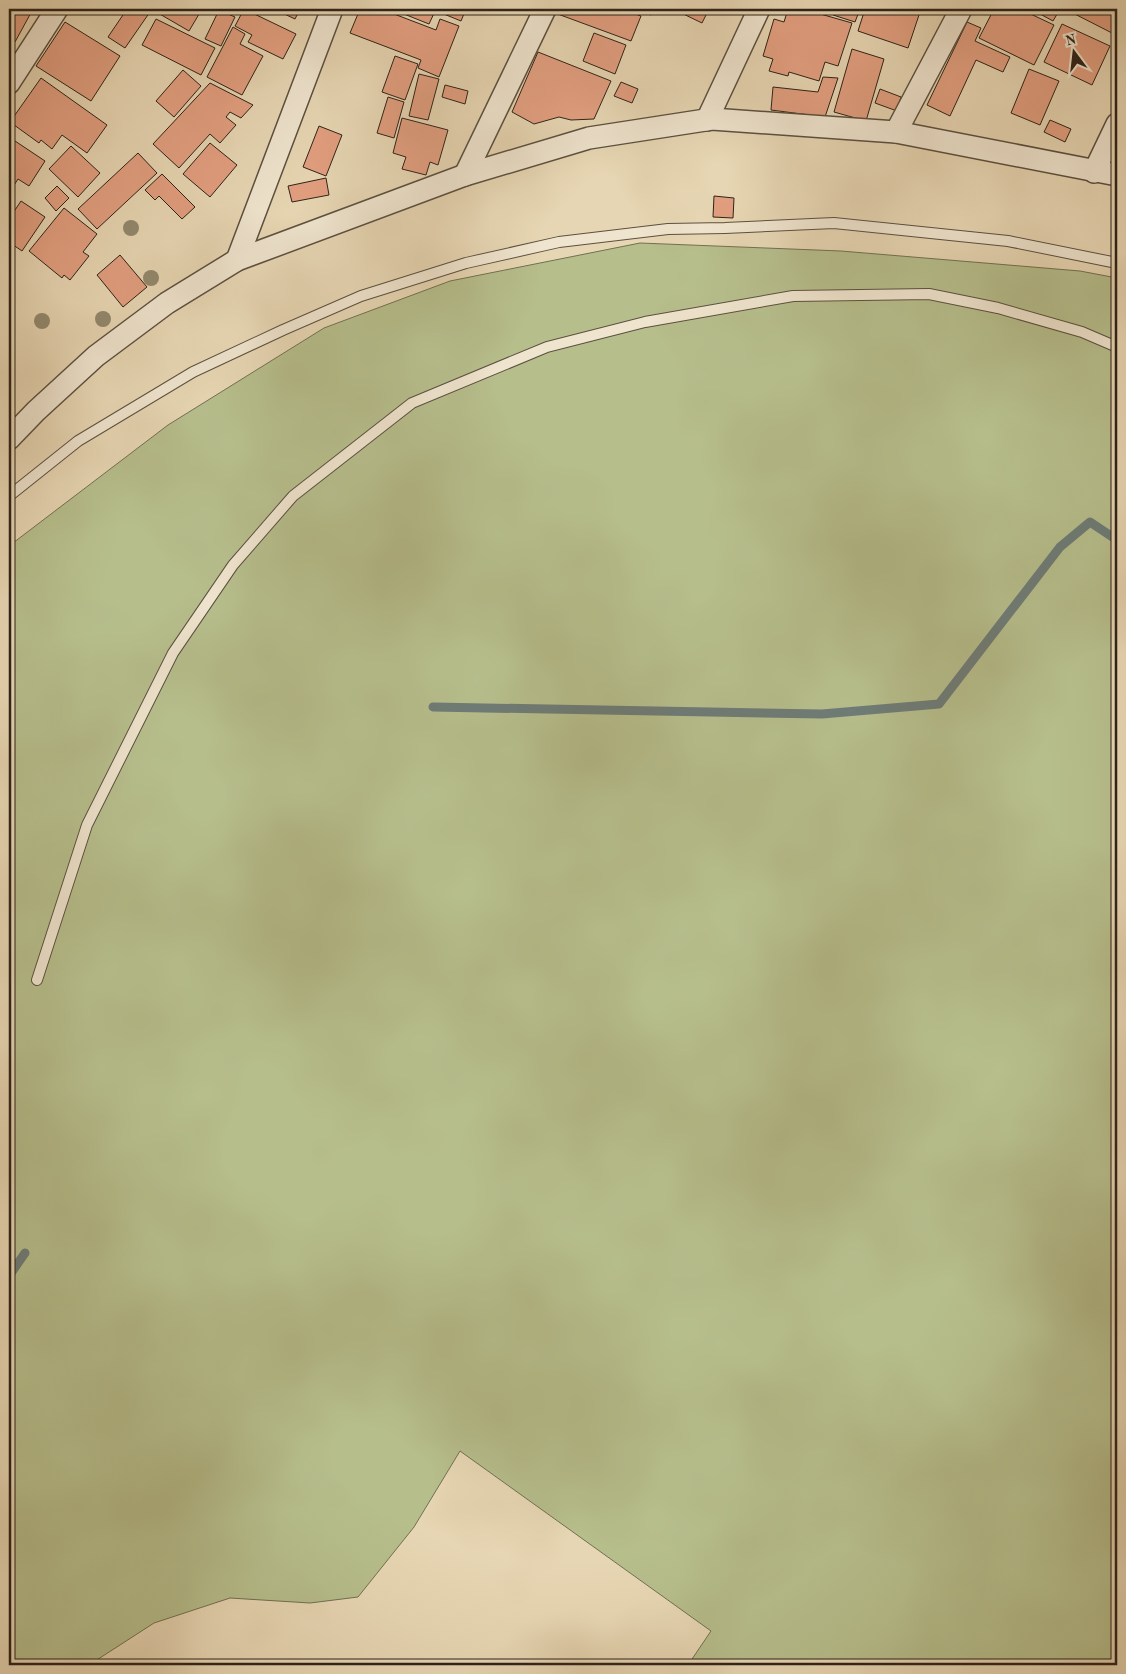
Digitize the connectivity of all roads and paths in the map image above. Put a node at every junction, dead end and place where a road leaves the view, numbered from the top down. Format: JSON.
{"nodes":[{"id":1,"x":57,"y":9,"type":"edge"},
{"id":2,"x":332,"y":9,"type":"edge"},
{"id":3,"x":545,"y":9,"type":"edge"},
{"id":4,"x":758,"y":9,"type":"edge"},
{"id":5,"x":961,"y":9,"type":"edge"},
{"id":6,"x":9,"y":83,"type":"edge"},
{"id":7,"x":707,"y":120,"type":"junction"},
{"id":8,"x":1117,"y":124,"type":"edge"},
{"id":9,"x":896,"y":132,"type":"junction"},
{"id":10,"x":1094,"y":172,"type":"junction"},
{"id":11,"x":465,"y":175,"type":"junction"},
{"id":12,"x":1117,"y":175,"type":"edge"},
{"id":13,"x":237,"y":260,"type":"junction"},
{"id":14,"x":1117,"y":264,"type":"edge"},
{"id":15,"x":1117,"y":347,"type":"edge"},
{"id":16,"x":9,"y":439,"type":"edge"},
{"id":17,"x":9,"y":496,"type":"edge"},
{"id":18,"x":38,"y":980,"type":"dead end"}],
"edges":[{"from":1,"to":6,"type":"street"},
{"from":2,"to":13,"type":"street"},
{"from":3,"to":11,"type":"street"},
{"from":4,"to":7,"type":"street"},
{"from":5,"to":9,"type":"street"},
{"from":7,"to":9,"type":"street"},
{"from":7,"to":11,"type":"street"},
{"from":8,"to":10,"type":"street"},
{"from":9,"to":10,"type":"street"},
{"from":10,"to":12,"type":"street"},
{"from":11,"to":13,"type":"street"},
{"from":13,"to":16,"type":"street"},
{"from":14,"to":17,"type":"lane"},
{"from":15,"to":18,"type":"lane"}]}
